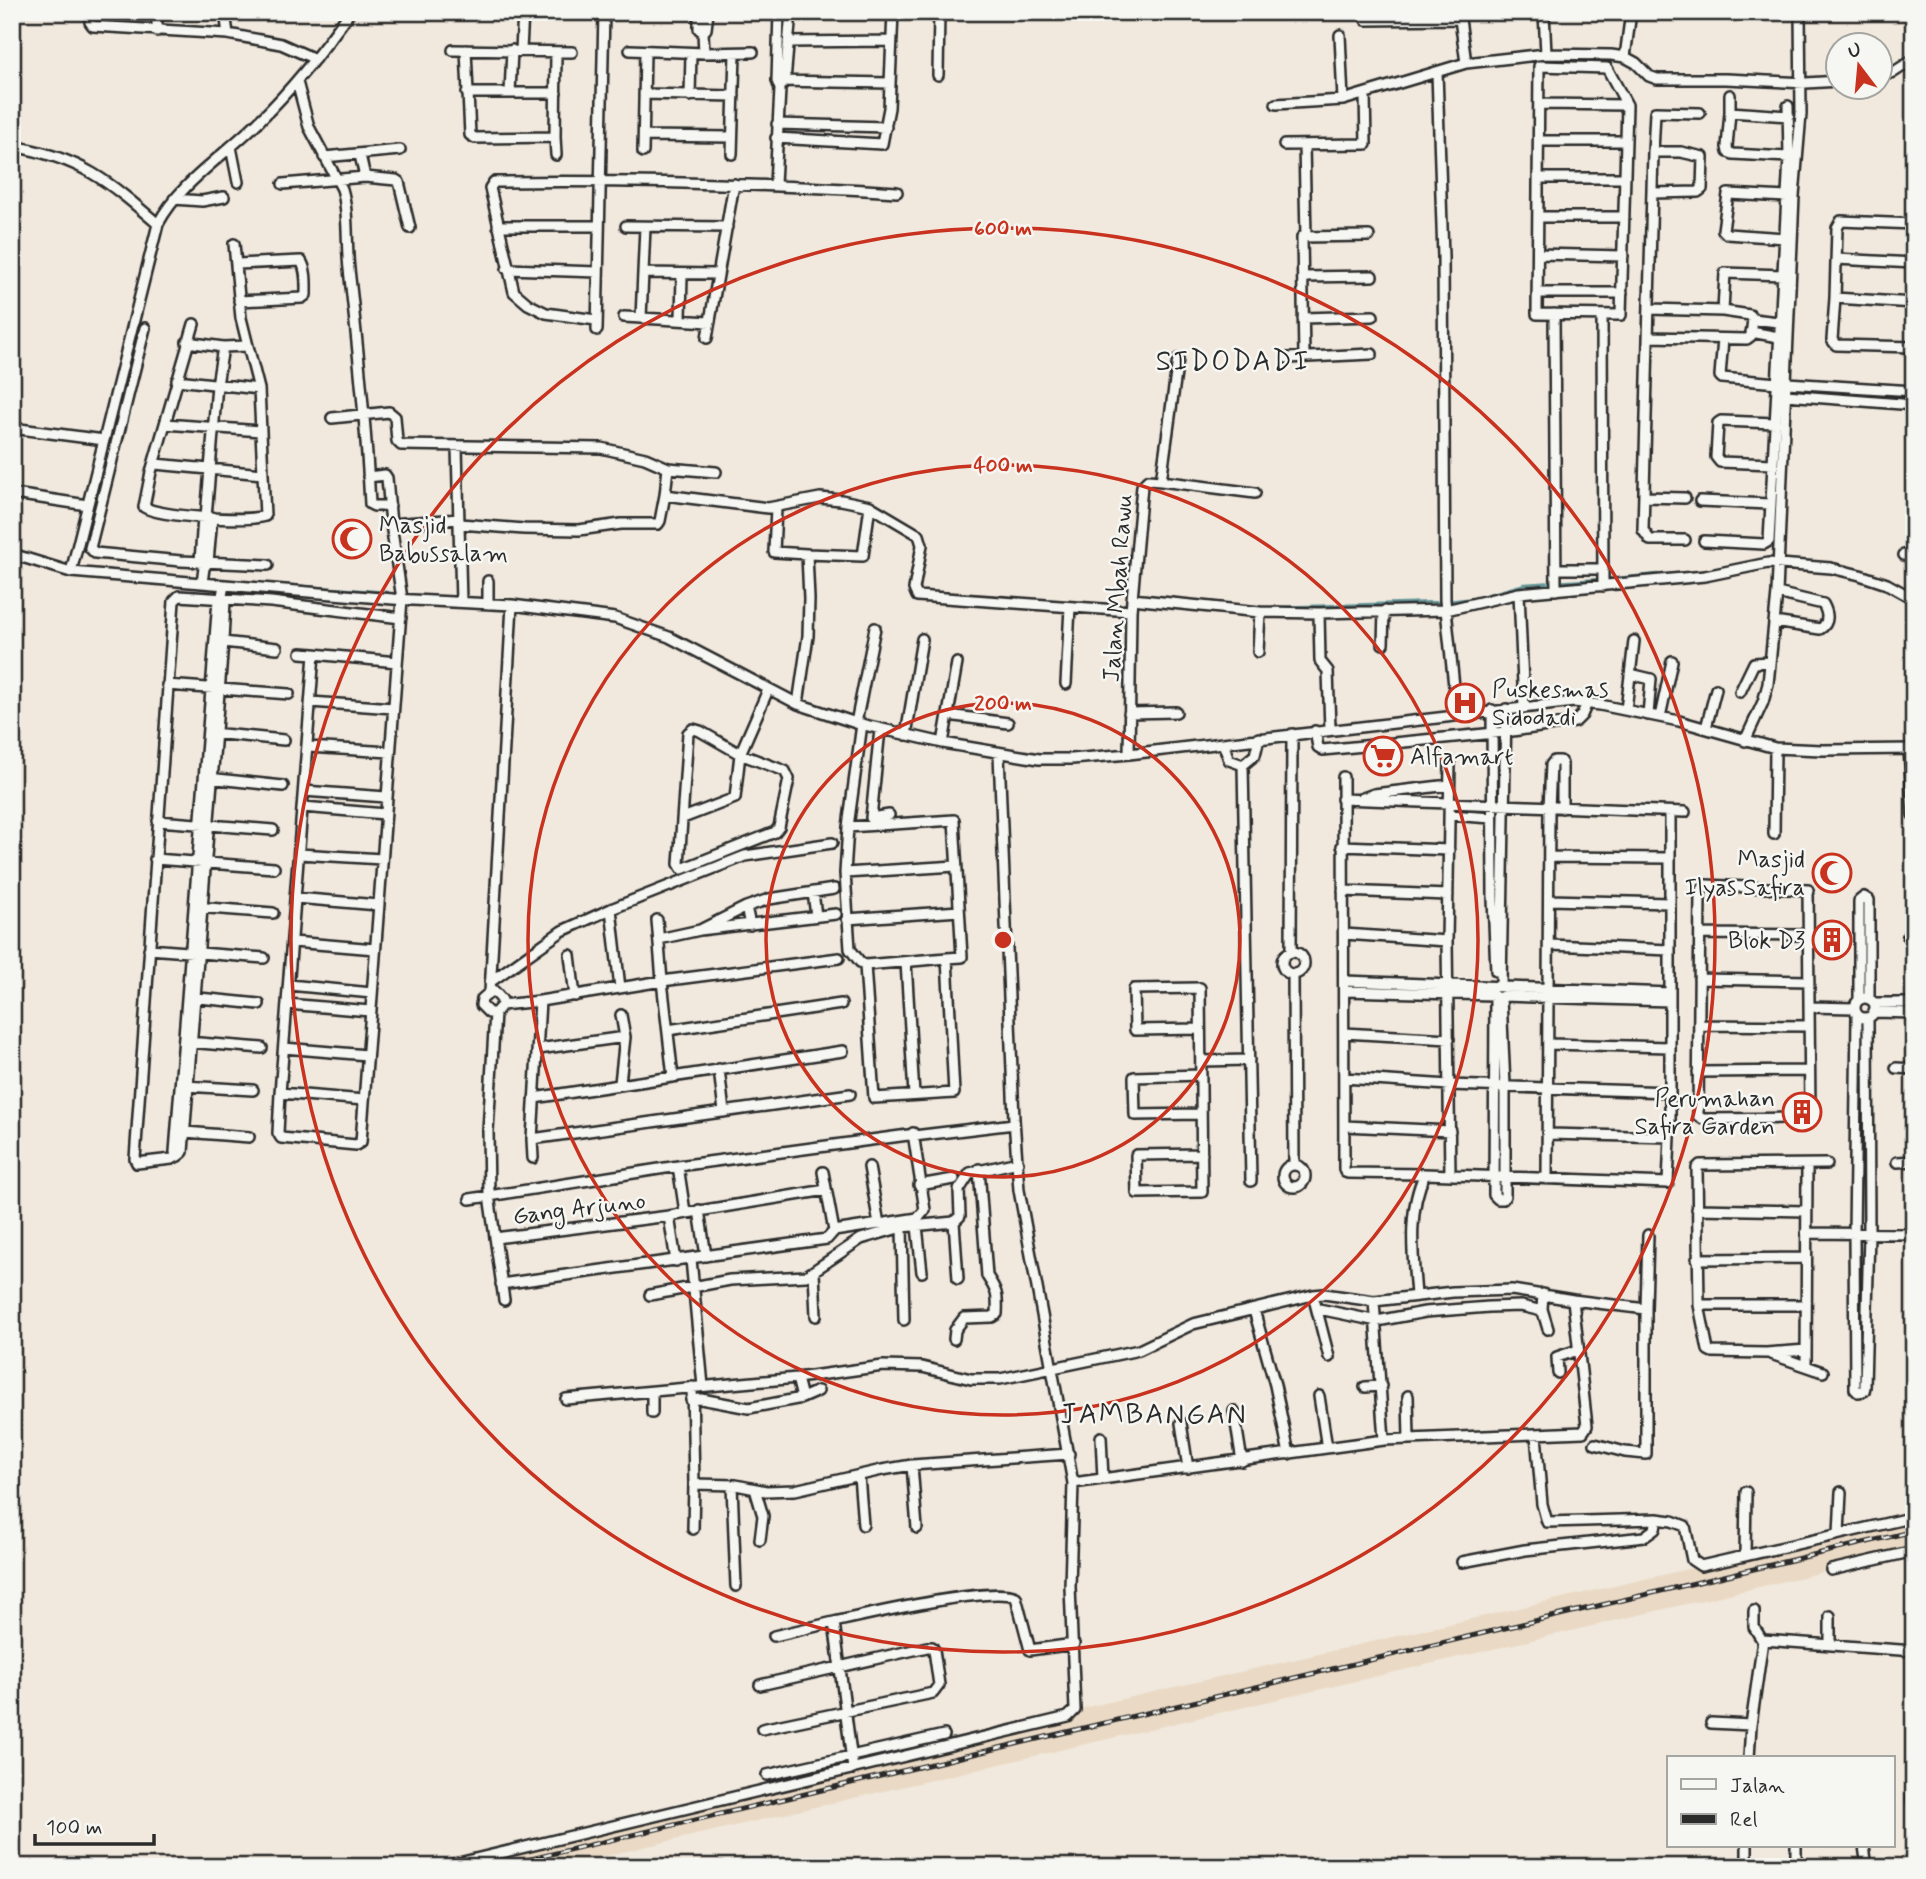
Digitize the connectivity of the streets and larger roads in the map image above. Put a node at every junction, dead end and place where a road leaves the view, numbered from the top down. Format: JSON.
{"nodes":[{"id":1,"x":92,"y":12,"type":"edge"},
{"id":2,"x":157,"y":12,"type":"edge"},
{"id":3,"x":225,"y":12,"type":"edge"},
{"id":4,"x":351,"y":12,"type":"edge"},
{"id":5,"x":523,"y":12,"type":"edge"},
{"id":6,"x":604,"y":12,"type":"edge"},
{"id":7,"x":699,"y":12,"type":"edge"},
{"id":8,"x":708,"y":12,"type":"edge"},
{"id":9,"x":779,"y":12,"type":"edge"},
{"id":10,"x":791,"y":12,"type":"edge"},
{"id":11,"x":893,"y":12,"type":"edge"},
{"id":12,"x":939,"y":12,"type":"edge"},
{"id":13,"x":1544,"y":12,"type":"edge"},
{"id":14,"x":1631,"y":12,"type":"edge"},
{"id":15,"x":1800,"y":12,"type":"edge"},
{"id":16,"x":1366,"y":20,"type":"dead end"},
{"id":17,"x":157,"y":31,"type":"junction"},
{"id":18,"x":703,"y":32,"type":"junction"},
{"id":19,"x":228,"y":34,"type":"junction"},
{"id":20,"x":1340,"y":34,"type":"dead end"},
{"id":21,"x":891,"y":41,"type":"junction"},
{"id":22,"x":789,"y":42,"type":"junction"},
{"id":23,"x":453,"y":50,"type":"dead end"},
{"id":24,"x":466,"y":50,"type":"junction"},
{"id":25,"x":516,"y":50,"type":"junction"},
{"id":26,"x":630,"y":50,"type":"dead end"},
{"id":27,"x":556,"y":52,"type":"junction"},
{"id":28,"x":572,"y":52,"type":"dead end"},
{"id":29,"x":645,"y":52,"type":"junction"},
{"id":30,"x":753,"y":52,"type":"dead end"},
{"id":31,"x":691,"y":53,"type":"junction"},
{"id":32,"x":704,"y":53,"type":"junction"},
{"id":33,"x":736,"y":53,"type":"junction"},
{"id":34,"x":1546,"y":54,"type":"junction"},
{"id":35,"x":1625,"y":57,"type":"junction"},
{"id":36,"x":315,"y":59,"type":"junction"},
{"id":37,"x":1914,"y":59,"type":"edge"},
{"id":38,"x":1466,"y":64,"type":"junction"},
{"id":39,"x":1895,"y":71,"type":"edge"},
{"id":40,"x":1437,"y":72,"type":"junction"},
{"id":41,"x":938,"y":75,"type":"dead end"},
{"id":42,"x":297,"y":82,"type":"junction"},
{"id":43,"x":1825,"y":82,"type":"edge"},
{"id":44,"x":890,"y":83,"type":"junction"},
{"id":45,"x":1801,"y":83,"type":"junction"},
{"id":46,"x":780,"y":84,"type":"junction"},
{"id":47,"x":467,"y":93,"type":"junction"},
{"id":48,"x":510,"y":93,"type":"junction"},
{"id":49,"x":556,"y":93,"type":"junction"},
{"id":50,"x":644,"y":94,"type":"junction"},
{"id":51,"x":1365,"y":94,"type":"junction"},
{"id":52,"x":1730,"y":95,"type":"dead end"},
{"id":53,"x":690,"y":96,"type":"junction"},
{"id":54,"x":734,"y":96,"type":"junction"},
{"id":55,"x":1343,"y":100,"type":"junction"},
{"id":56,"x":1276,"y":104,"type":"dead end"},
{"id":57,"x":1539,"y":104,"type":"junction"},
{"id":58,"x":1627,"y":105,"type":"junction"},
{"id":59,"x":1730,"y":112,"type":"junction"},
{"id":60,"x":1700,"y":113,"type":"dead end"},
{"id":61,"x":777,"y":124,"type":"junction"},
{"id":62,"x":886,"y":127,"type":"junction"},
{"id":63,"x":644,"y":136,"type":"junction"},
{"id":64,"x":555,"y":137,"type":"junction"},
{"id":65,"x":732,"y":137,"type":"junction"},
{"id":66,"x":776,"y":138,"type":"junction"},
{"id":67,"x":1539,"y":141,"type":"junction"},
{"id":68,"x":1626,"y":141,"type":"junction"},
{"id":69,"x":1284,"y":145,"type":"dead end"},
{"id":70,"x":1304,"y":145,"type":"junction"},
{"id":71,"x":12,"y":146,"type":"edge"},
{"id":72,"x":231,"y":147,"type":"junction"},
{"id":73,"x":400,"y":150,"type":"dead end"},
{"id":74,"x":643,"y":152,"type":"dead end"},
{"id":75,"x":1653,"y":152,"type":"junction"},
{"id":76,"x":732,"y":154,"type":"dead end"},
{"id":77,"x":360,"y":155,"type":"junction"},
{"id":78,"x":556,"y":155,"type":"dead end"},
{"id":79,"x":1789,"y":156,"type":"junction"},
{"id":80,"x":324,"y":158,"type":"junction"},
{"id":81,"x":365,"y":177,"type":"junction"},
{"id":82,"x":337,"y":178,"type":"junction"},
{"id":83,"x":1538,"y":178,"type":"junction"},
{"id":84,"x":1625,"y":178,"type":"junction"},
{"id":85,"x":601,"y":180,"type":"junction"},
{"id":86,"x":238,"y":182,"type":"dead end"},
{"id":87,"x":283,"y":184,"type":"dead end"},
{"id":88,"x":734,"y":184,"type":"junction"},
{"id":89,"x":775,"y":184,"type":"junction"},
{"id":90,"x":897,"y":192,"type":"dead end"},
{"id":91,"x":1652,"y":193,"type":"junction"},
{"id":92,"x":224,"y":197,"type":"dead end"},
{"id":93,"x":1787,"y":197,"type":"junction"},
{"id":94,"x":174,"y":199,"type":"junction"},
{"id":95,"x":1538,"y":217,"type":"junction"},
{"id":96,"x":1624,"y":217,"type":"junction"},
{"id":97,"x":158,"y":224,"type":"junction"},
{"id":98,"x":1914,"y":224,"type":"edge"},
{"id":99,"x":498,"y":226,"type":"junction"},
{"id":100,"x":599,"y":226,"type":"junction"},
{"id":101,"x":625,"y":226,"type":"dead end"},
{"id":102,"x":645,"y":227,"type":"junction"},
{"id":103,"x":727,"y":227,"type":"junction"},
{"id":104,"x":410,"y":229,"type":"dead end"},
{"id":105,"x":1369,"y":236,"type":"dead end"},
{"id":106,"x":1306,"y":237,"type":"junction"},
{"id":107,"x":1784,"y":238,"type":"junction"},
{"id":108,"x":234,"y":244,"type":"dead end"},
{"id":109,"x":1538,"y":254,"type":"junction"},
{"id":110,"x":1623,"y":256,"type":"junction"},
{"id":111,"x":1836,"y":259,"type":"junction"},
{"id":112,"x":1914,"y":263,"type":"edge"},
{"id":113,"x":238,"y":264,"type":"junction"},
{"id":114,"x":507,"y":269,"type":"junction"},
{"id":115,"x":598,"y":272,"type":"junction"},
{"id":116,"x":643,"y":273,"type":"junction"},
{"id":117,"x":682,"y":274,"type":"junction"},
{"id":118,"x":717,"y":274,"type":"junction"},
{"id":119,"x":1783,"y":275,"type":"junction"},
{"id":120,"x":1372,"y":276,"type":"dead end"},
{"id":121,"x":1303,"y":277,"type":"junction"},
{"id":122,"x":1537,"y":293,"type":"junction"},
{"id":123,"x":1622,"y":293,"type":"junction"},
{"id":124,"x":1835,"y":298,"type":"junction"},
{"id":125,"x":239,"y":301,"type":"junction"},
{"id":126,"x":1914,"y":303,"type":"edge"},
{"id":127,"x":1649,"y":309,"type":"junction"},
{"id":128,"x":1723,"y":311,"type":"junction"},
{"id":129,"x":1555,"y":314,"type":"junction"},
{"id":130,"x":1602,"y":315,"type":"junction"},
{"id":131,"x":1373,"y":316,"type":"dead end"},
{"id":132,"x":624,"y":317,"type":"dead end"},
{"id":133,"x":640,"y":318,"type":"junction"},
{"id":134,"x":1303,"y":318,"type":"junction"},
{"id":135,"x":681,"y":319,"type":"junction"},
{"id":136,"x":1753,"y":319,"type":"junction"},
{"id":137,"x":710,"y":322,"type":"junction"},
{"id":138,"x":1786,"y":323,"type":"junction"},
{"id":139,"x":194,"y":324,"type":"dead end"},
{"id":140,"x":145,"y":328,"type":"dead end"},
{"id":141,"x":1751,"y":332,"type":"junction"},
{"id":142,"x":707,"y":338,"type":"dead end"},
{"id":143,"x":1648,"y":338,"type":"junction"},
{"id":144,"x":1785,"y":338,"type":"junction"},
{"id":145,"x":1723,"y":339,"type":"junction"},
{"id":146,"x":187,"y":342,"type":"junction"},
{"id":147,"x":248,"y":346,"type":"junction"},
{"id":148,"x":223,"y":347,"type":"junction"},
{"id":149,"x":1914,"y":347,"type":"edge"},
{"id":150,"x":1372,"y":354,"type":"dead end"},
{"id":151,"x":1304,"y":357,"type":"junction"},
{"id":152,"x":1287,"y":358,"type":"dead end"},
{"id":153,"x":1178,"y":359,"type":"dead end"},
{"id":154,"x":177,"y":380,"type":"junction"},
{"id":155,"x":1782,"y":383,"type":"junction"},
{"id":156,"x":217,"y":385,"type":"junction"},
{"id":157,"x":259,"y":389,"type":"junction"},
{"id":158,"x":1914,"y":391,"type":"edge"},
{"id":159,"x":1786,"y":395,"type":"junction"},
{"id":160,"x":1914,"y":405,"type":"edge"},
{"id":161,"x":365,"y":414,"type":"junction"},
{"id":162,"x":331,"y":418,"type":"dead end"},
{"id":163,"x":165,"y":424,"type":"junction"},
{"id":164,"x":1776,"y":424,"type":"junction"},
{"id":165,"x":213,"y":427,"type":"junction"},
{"id":166,"x":12,"y":428,"type":"edge"},
{"id":167,"x":261,"y":431,"type":"junction"},
{"id":168,"x":104,"y":440,"type":"junction"},
{"id":169,"x":457,"y":447,"type":"junction"},
{"id":170,"x":155,"y":464,"type":"junction"},
{"id":171,"x":1773,"y":464,"type":"junction"},
{"id":172,"x":667,"y":468,"type":"junction"},
{"id":173,"x":209,"y":469,"type":"junction"},
{"id":174,"x":716,"y":472,"type":"dead end"},
{"id":175,"x":263,"y":474,"type":"junction"},
{"id":176,"x":368,"y":477,"type":"junction"},
{"id":177,"x":1161,"y":481,"type":"junction"},
{"id":178,"x":1255,"y":493,"type":"dead end"},
{"id":179,"x":665,"y":495,"type":"junction"},
{"id":180,"x":12,"y":496,"type":"edge"},
{"id":181,"x":1644,"y":497,"type":"junction"},
{"id":182,"x":1685,"y":498,"type":"dead end"},
{"id":183,"x":1700,"y":501,"type":"dead end"},
{"id":184,"x":1770,"y":504,"type":"junction"},
{"id":185,"x":87,"y":505,"type":"junction"},
{"id":186,"x":390,"y":506,"type":"junction"},
{"id":187,"x":776,"y":508,"type":"junction"},
{"id":188,"x":870,"y":508,"type":"junction"},
{"id":189,"x":207,"y":517,"type":"junction"},
{"id":190,"x":460,"y":521,"type":"junction"},
{"id":191,"x":391,"y":524,"type":"junction"},
{"id":192,"x":1685,"y":540,"type":"dead end"},
{"id":193,"x":1704,"y":541,"type":"dead end"},
{"id":194,"x":12,"y":554,"type":"edge"},
{"id":195,"x":807,"y":554,"type":"junction"},
{"id":196,"x":1904,"y":555,"type":"dead end"},
{"id":197,"x":1914,"y":559,"type":"edge"},
{"id":198,"x":1779,"y":564,"type":"junction"},
{"id":199,"x":268,"y":565,"type":"dead end"},
{"id":200,"x":72,"y":566,"type":"junction"},
{"id":201,"x":203,"y":571,"type":"junction"},
{"id":202,"x":1603,"y":572,"type":"junction"},
{"id":203,"x":1556,"y":573,"type":"junction"},
{"id":204,"x":488,"y":581,"type":"dead end"},
{"id":205,"x":1603,"y":585,"type":"junction"},
{"id":206,"x":1556,"y":589,"type":"junction"},
{"id":207,"x":1519,"y":593,"type":"junction"},
{"id":208,"x":1777,"y":593,"type":"junction"},
{"id":209,"x":222,"y":594,"type":"junction"},
{"id":210,"x":271,"y":595,"type":"junction"},
{"id":211,"x":402,"y":598,"type":"junction"},
{"id":212,"x":488,"y":599,"type":"junction"},
{"id":213,"x":1132,"y":599,"type":"junction"},
{"id":214,"x":1914,"y":599,"type":"edge"},
{"id":215,"x":321,"y":600,"type":"junction"},
{"id":216,"x":461,"y":602,"type":"junction"},
{"id":217,"x":512,"y":605,"type":"junction"},
{"id":218,"x":1446,"y":605,"type":"junction"},
{"id":219,"x":1069,"y":609,"type":"junction"},
{"id":220,"x":1131,"y":611,"type":"junction"},
{"id":221,"x":1384,"y":611,"type":"junction"},
{"id":222,"x":1260,"y":612,"type":"junction"},
{"id":223,"x":1319,"y":613,"type":"junction"},
{"id":224,"x":401,"y":618,"type":"junction"},
{"id":225,"x":1774,"y":622,"type":"junction"},
{"id":226,"x":875,"y":628,"type":"dead end"},
{"id":227,"x":922,"y":639,"type":"dead end"},
{"id":228,"x":1634,"y":641,"type":"dead end"},
{"id":229,"x":223,"y":642,"type":"junction"},
{"id":230,"x":1383,"y":644,"type":"dead end"},
{"id":231,"x":277,"y":648,"type":"dead end"},
{"id":232,"x":1258,"y":652,"type":"dead end"},
{"id":233,"x":301,"y":653,"type":"dead end"},
{"id":234,"x":314,"y":654,"type":"junction"},
{"id":235,"x":1672,"y":661,"type":"dead end"},
{"id":236,"x":397,"y":662,"type":"junction"},
{"id":237,"x":1770,"y":662,"type":"junction"},
{"id":238,"x":957,"y":663,"type":"dead end"},
{"id":239,"x":1630,"y":674,"type":"junction"},
{"id":240,"x":1066,"y":684,"type":"dead end"},
{"id":241,"x":167,"y":685,"type":"junction"},
{"id":242,"x":216,"y":688,"type":"junction"},
{"id":243,"x":1716,"y":689,"type":"dead end"},
{"id":244,"x":1740,"y":692,"type":"dead end"},
{"id":245,"x":289,"y":694,"type":"dead end"},
{"id":246,"x":766,"y":695,"type":"junction"},
{"id":247,"x":311,"y":702,"type":"junction"},
{"id":248,"x":1587,"y":703,"type":"junction"},
{"id":249,"x":798,"y":704,"type":"junction"},
{"id":250,"x":1524,"y":707,"type":"junction"},
{"id":251,"x":393,"y":708,"type":"junction"},
{"id":252,"x":1506,"y":709,"type":"junction"},
{"id":253,"x":1492,"y":710,"type":"junction"},
{"id":254,"x":1626,"y":710,"type":"junction"},
{"id":255,"x":1176,"y":712,"type":"dead end"},
{"id":256,"x":1129,"y":713,"type":"junction"},
{"id":257,"x":948,"y":715,"type":"junction"},
{"id":258,"x":1457,"y":715,"type":"junction"},
{"id":259,"x":1648,"y":715,"type":"junction"},
{"id":260,"x":1660,"y":717,"type":"junction"},
{"id":261,"x":1008,"y":723,"type":"dead end"},
{"id":262,"x":859,"y":724,"type":"junction"},
{"id":263,"x":1706,"y":728,"type":"junction"},
{"id":264,"x":880,"y":729,"type":"junction"},
{"id":265,"x":1330,"y":729,"type":"junction"},
{"id":266,"x":1315,"y":731,"type":"junction"},
{"id":267,"x":1505,"y":732,"type":"junction"},
{"id":268,"x":211,"y":733,"type":"junction"},
{"id":269,"x":1292,"y":734,"type":"junction"},
{"id":270,"x":1491,"y":734,"type":"junction"},
{"id":271,"x":905,"y":735,"type":"junction"},
{"id":272,"x":1259,"y":738,"type":"junction"},
{"id":273,"x":284,"y":740,"type":"dead end"},
{"id":274,"x":1745,"y":741,"type":"junction"},
{"id":275,"x":943,"y":743,"type":"junction"},
{"id":276,"x":1223,"y":743,"type":"junction"},
{"id":277,"x":308,"y":747,"type":"junction"},
{"id":278,"x":1775,"y":748,"type":"junction"},
{"id":279,"x":1911,"y":749,"type":"edge"},
{"id":280,"x":390,"y":752,"type":"junction"},
{"id":281,"x":740,"y":754,"type":"junction"},
{"id":282,"x":999,"y":754,"type":"junction"},
{"id":283,"x":1129,"y":754,"type":"junction"},
{"id":284,"x":1450,"y":762,"type":"dead end"},
{"id":285,"x":1243,"y":765,"type":"junction"},
{"id":286,"x":209,"y":778,"type":"junction"},
{"id":287,"x":1343,"y":778,"type":"dead end"},
{"id":288,"x":1450,"y":785,"type":"junction"},
{"id":289,"x":283,"y":786,"type":"dead end"},
{"id":290,"x":304,"y":791,"type":"junction"},
{"id":291,"x":386,"y":797,"type":"junction"},
{"id":292,"x":1342,"y":799,"type":"junction"},
{"id":293,"x":1360,"y":799,"type":"junction"},
{"id":294,"x":1449,"y":804,"type":"junction"},
{"id":295,"x":1492,"y":806,"type":"junction"},
{"id":296,"x":303,"y":807,"type":"junction"},
{"id":297,"x":1503,"y":807,"type":"junction"},
{"id":298,"x":1549,"y":808,"type":"junction"},
{"id":299,"x":1562,"y":808,"type":"junction"},
{"id":300,"x":1670,"y":812,"type":"junction"},
{"id":301,"x":1685,"y":812,"type":"dead end"},
{"id":302,"x":385,"y":814,"type":"junction"},
{"id":303,"x":889,"y":815,"type":"dead end"},
{"id":304,"x":1449,"y":815,"type":"junction"},
{"id":305,"x":1913,"y":816,"type":"edge"},
{"id":306,"x":683,"y":818,"type":"junction"},
{"id":307,"x":1492,"y":818,"type":"junction"},
{"id":308,"x":158,"y":821,"type":"junction"},
{"id":309,"x":205,"y":824,"type":"junction"},
{"id":310,"x":848,"y":827,"type":"junction"},
{"id":311,"x":272,"y":830,"type":"dead end"},
{"id":312,"x":1774,"y":834,"type":"dead end"},
{"id":313,"x":832,"y":843,"type":"dead end"},
{"id":314,"x":1342,"y":846,"type":"junction"},
{"id":315,"x":1449,"y":850,"type":"junction"},
{"id":316,"x":299,"y":853,"type":"junction"},
{"id":317,"x":1549,"y":858,"type":"junction"},
{"id":318,"x":155,"y":859,"type":"junction"},
{"id":319,"x":382,"y":859,"type":"junction"},
{"id":320,"x":1670,"y":859,"type":"junction"},
{"id":321,"x":201,"y":863,"type":"junction"},
{"id":322,"x":956,"y":866,"type":"junction"},
{"id":323,"x":274,"y":868,"type":"dead end"},
{"id":324,"x":845,"y":873,"type":"junction"},
{"id":325,"x":834,"y":889,"type":"dead end"},
{"id":326,"x":1343,"y":891,"type":"junction"},
{"id":327,"x":813,"y":892,"type":"junction"},
{"id":328,"x":1448,"y":895,"type":"junction"},
{"id":329,"x":296,"y":898,"type":"junction"},
{"id":330,"x":1503,"y":898,"type":"junction"},
{"id":331,"x":1493,"y":899,"type":"junction"},
{"id":332,"x":1549,"y":900,"type":"junction"},
{"id":333,"x":1670,"y":903,"type":"junction"},
{"id":334,"x":379,"y":905,"type":"junction"},
{"id":335,"x":198,"y":907,"type":"junction"},
{"id":336,"x":746,"y":907,"type":"junction"},
{"id":337,"x":611,"y":909,"type":"junction"},
{"id":338,"x":959,"y":911,"type":"junction"},
{"id":339,"x":273,"y":913,"type":"dead end"},
{"id":340,"x":836,"y":914,"type":"dead end"},
{"id":341,"x":816,"y":916,"type":"junction"},
{"id":342,"x":847,"y":919,"type":"junction"},
{"id":343,"x":657,"y":920,"type":"dead end"},
{"id":344,"x":750,"y":925,"type":"junction"},
{"id":345,"x":700,"y":930,"type":"junction"},
{"id":346,"x":1914,"y":930,"type":"edge"},
{"id":347,"x":1344,"y":934,"type":"junction"},
{"id":348,"x":1700,"y":934,"type":"junction"},
{"id":349,"x":1808,"y":934,"type":"junction"},
{"id":350,"x":659,"y":939,"type":"junction"},
{"id":351,"x":1914,"y":940,"type":"edge"},
{"id":352,"x":1447,"y":941,"type":"junction"},
{"id":353,"x":293,"y":942,"type":"junction"},
{"id":354,"x":1550,"y":945,"type":"junction"},
{"id":355,"x":149,"y":949,"type":"junction"},
{"id":356,"x":375,"y":949,"type":"junction"},
{"id":357,"x":1670,"y":950,"type":"junction"},
{"id":358,"x":1291,"y":951,"type":"junction"},
{"id":359,"x":195,"y":953,"type":"junction"},
{"id":360,"x":570,"y":956,"type":"dead end"},
{"id":361,"x":264,"y":958,"type":"dead end"},
{"id":362,"x":839,"y":958,"type":"dead end"},
{"id":363,"x":947,"y":958,"type":"junction"},
{"id":364,"x":906,"y":962,"type":"junction"},
{"id":365,"x":865,"y":965,"type":"junction"},
{"id":366,"x":1293,"y":974,"type":"junction"},
{"id":367,"x":1699,"y":979,"type":"junction"},
{"id":368,"x":662,"y":981,"type":"junction"},
{"id":369,"x":1809,"y":981,"type":"junction"},
{"id":370,"x":289,"y":985,"type":"junction"},
{"id":371,"x":1344,"y":986,"type":"junction"},
{"id":372,"x":489,"y":987,"type":"junction"},
{"id":373,"x":620,"y":988,"type":"junction"},
{"id":374,"x":1448,"y":989,"type":"junction"},
{"id":375,"x":1498,"y":992,"type":"junction"},
{"id":376,"x":372,"y":993,"type":"junction"},
{"id":377,"x":1549,"y":993,"type":"junction"},
{"id":378,"x":575,"y":996,"type":"junction"},
{"id":379,"x":191,"y":997,"type":"junction"},
{"id":380,"x":1670,"y":997,"type":"junction"},
{"id":381,"x":540,"y":1001,"type":"junction"},
{"id":382,"x":841,"y":1003,"type":"dead end"},
{"id":383,"x":1914,"y":1003,"type":"edge"},
{"id":384,"x":259,"y":1004,"type":"dead end"},
{"id":385,"x":287,"y":1004,"type":"junction"},
{"id":386,"x":502,"y":1005,"type":"junction"},
{"id":387,"x":1809,"y":1007,"type":"junction"},
{"id":388,"x":1857,"y":1008,"type":"junction"},
{"id":389,"x":1871,"y":1008,"type":"junction"},
{"id":390,"x":370,"y":1011,"type":"junction"},
{"id":391,"x":495,"y":1013,"type":"junction"},
{"id":392,"x":1914,"y":1013,"type":"edge"},
{"id":393,"x":621,"y":1015,"type":"dead end"},
{"id":394,"x":1699,"y":1025,"type":"junction"},
{"id":395,"x":1809,"y":1026,"type":"junction"},
{"id":396,"x":1200,"y":1029,"type":"junction"},
{"id":397,"x":668,"y":1030,"type":"junction"},
{"id":398,"x":1344,"y":1033,"type":"junction"},
{"id":399,"x":625,"y":1037,"type":"junction"},
{"id":400,"x":1448,"y":1039,"type":"junction"},
{"id":401,"x":187,"y":1042,"type":"junction"},
{"id":402,"x":1548,"y":1044,"type":"junction"},
{"id":403,"x":1670,"y":1047,"type":"junction"},
{"id":404,"x":262,"y":1048,"type":"dead end"},
{"id":405,"x":284,"y":1048,"type":"junction"},
{"id":406,"x":538,"y":1049,"type":"junction"},
{"id":407,"x":842,"y":1051,"type":"dead end"},
{"id":408,"x":367,"y":1055,"type":"junction"},
{"id":409,"x":1249,"y":1060,"type":"junction"},
{"id":410,"x":1201,"y":1061,"type":"junction"},
{"id":411,"x":1896,"y":1068,"type":"dead end"},
{"id":412,"x":719,"y":1069,"type":"junction"},
{"id":413,"x":1914,"y":1069,"type":"edge"},
{"id":414,"x":1809,"y":1071,"type":"junction"},
{"id":415,"x":1698,"y":1072,"type":"junction"},
{"id":416,"x":1201,"y":1075,"type":"junction"},
{"id":417,"x":673,"y":1077,"type":"junction"},
{"id":418,"x":1344,"y":1078,"type":"junction"},
{"id":419,"x":620,"y":1083,"type":"junction"},
{"id":420,"x":1449,"y":1085,"type":"junction"},
{"id":421,"x":1494,"y":1085,"type":"junction"},
{"id":422,"x":185,"y":1086,"type":"junction"},
{"id":423,"x":1505,"y":1086,"type":"junction"},
{"id":424,"x":1549,"y":1087,"type":"junction"},
{"id":425,"x":253,"y":1090,"type":"dead end"},
{"id":426,"x":1670,"y":1092,"type":"junction"},
{"id":427,"x":280,"y":1093,"type":"junction"},
{"id":428,"x":850,"y":1094,"type":"dead end"},
{"id":429,"x":914,"y":1096,"type":"junction"},
{"id":430,"x":534,"y":1098,"type":"junction"},
{"id":431,"x":364,"y":1100,"type":"junction"},
{"id":432,"x":724,"y":1112,"type":"junction"},
{"id":433,"x":1201,"y":1114,"type":"junction"},
{"id":434,"x":1014,"y":1121,"type":"junction"},
{"id":435,"x":1345,"y":1126,"type":"junction"},
{"id":436,"x":1450,"y":1131,"type":"junction"},
{"id":437,"x":185,"y":1132,"type":"junction"},
{"id":438,"x":912,"y":1134,"type":"junction"},
{"id":439,"x":1549,"y":1135,"type":"junction"},
{"id":440,"x":249,"y":1137,"type":"dead end"},
{"id":441,"x":1670,"y":1137,"type":"junction"},
{"id":442,"x":532,"y":1139,"type":"junction"},
{"id":443,"x":1202,"y":1154,"type":"junction"},
{"id":444,"x":178,"y":1156,"type":"junction"},
{"id":445,"x":533,"y":1157,"type":"dead end"},
{"id":446,"x":1914,"y":1161,"type":"edge"},
{"id":447,"x":1018,"y":1162,"type":"junction"},
{"id":448,"x":1897,"y":1162,"type":"dead end"},
{"id":449,"x":1294,"y":1164,"type":"dead end"},
{"id":450,"x":1827,"y":1164,"type":"dead end"},
{"id":451,"x":1807,"y":1165,"type":"junction"},
{"id":452,"x":678,"y":1166,"type":"junction"},
{"id":453,"x":869,"y":1167,"type":"dead end"},
{"id":454,"x":979,"y":1169,"type":"junction"},
{"id":455,"x":823,"y":1172,"type":"dead end"},
{"id":456,"x":1425,"y":1174,"type":"junction"},
{"id":457,"x":1450,"y":1175,"type":"junction"},
{"id":458,"x":1499,"y":1178,"type":"junction"},
{"id":459,"x":954,"y":1180,"type":"dead end"},
{"id":460,"x":1547,"y":1180,"type":"junction"},
{"id":461,"x":1251,"y":1181,"type":"dead end"},
{"id":462,"x":919,"y":1185,"type":"junction"},
{"id":463,"x":826,"y":1190,"type":"junction"},
{"id":464,"x":489,"y":1195,"type":"junction"},
{"id":465,"x":470,"y":1199,"type":"dead end"},
{"id":466,"x":1697,"y":1209,"type":"junction"},
{"id":467,"x":699,"y":1210,"type":"junction"},
{"id":468,"x":1806,"y":1211,"type":"junction"},
{"id":469,"x":685,"y":1212,"type":"junction"},
{"id":470,"x":669,"y":1216,"type":"junction"},
{"id":471,"x":954,"y":1222,"type":"junction"},
{"id":472,"x":879,"y":1224,"type":"junction"},
{"id":473,"x":917,"y":1226,"type":"junction"},
{"id":474,"x":902,"y":1227,"type":"junction"},
{"id":475,"x":834,"y":1231,"type":"junction"},
{"id":476,"x":1806,"y":1233,"type":"junction"},
{"id":477,"x":1854,"y":1233,"type":"junction"},
{"id":478,"x":1869,"y":1233,"type":"junction"},
{"id":479,"x":1914,"y":1234,"type":"edge"},
{"id":480,"x":1648,"y":1235,"type":"dead end"},
{"id":481,"x":495,"y":1238,"type":"junction"},
{"id":482,"x":706,"y":1256,"type":"junction"},
{"id":483,"x":1806,"y":1258,"type":"junction"},
{"id":484,"x":691,"y":1259,"type":"junction"},
{"id":485,"x":1697,"y":1259,"type":"junction"},
{"id":486,"x":676,"y":1261,"type":"junction"},
{"id":487,"x":814,"y":1272,"type":"junction"},
{"id":488,"x":922,"y":1272,"type":"dead end"},
{"id":489,"x":958,"y":1279,"type":"dead end"},
{"id":490,"x":501,"y":1284,"type":"junction"},
{"id":491,"x":695,"y":1286,"type":"junction"},
{"id":492,"x":650,"y":1295,"type":"dead end"},
{"id":493,"x":1416,"y":1295,"type":"junction"},
{"id":494,"x":1512,"y":1299,"type":"junction"},
{"id":495,"x":504,"y":1300,"type":"dead end"},
{"id":496,"x":1489,"y":1300,"type":"junction"},
{"id":497,"x":1573,"y":1300,"type":"junction"},
{"id":498,"x":1316,"y":1302,"type":"junction"},
{"id":499,"x":1453,"y":1302,"type":"junction"},
{"id":500,"x":1543,"y":1304,"type":"junction"},
{"id":501,"x":1699,"y":1305,"type":"junction"},
{"id":502,"x":1806,"y":1305,"type":"junction"},
{"id":503,"x":1647,"y":1308,"type":"junction"},
{"id":504,"x":1375,"y":1312,"type":"junction"},
{"id":505,"x":816,"y":1316,"type":"dead end"},
{"id":506,"x":1256,"y":1317,"type":"junction"},
{"id":507,"x":904,"y":1320,"type":"dead end"},
{"id":508,"x":1548,"y":1329,"type":"dead end"},
{"id":509,"x":954,"y":1339,"type":"dead end"},
{"id":510,"x":1806,"y":1350,"type":"junction"},
{"id":511,"x":1571,"y":1351,"type":"junction"},
{"id":512,"x":1766,"y":1353,"type":"junction"},
{"id":513,"x":1329,"y":1357,"type":"dead end"},
{"id":514,"x":1806,"y":1365,"type":"junction"},
{"id":515,"x":1823,"y":1372,"type":"dead end"},
{"id":516,"x":1558,"y":1373,"type":"dead end"},
{"id":517,"x":1052,"y":1376,"type":"junction"},
{"id":518,"x":797,"y":1378,"type":"junction"},
{"id":519,"x":703,"y":1386,"type":"junction"},
{"id":520,"x":1381,"y":1386,"type":"junction"},
{"id":521,"x":1365,"y":1387,"type":"dead end"},
{"id":522,"x":818,"y":1391,"type":"dead end"},
{"id":523,"x":692,"y":1394,"type":"junction"},
{"id":524,"x":801,"y":1394,"type":"junction"},
{"id":525,"x":1319,"y":1396,"type":"dead end"},
{"id":526,"x":1408,"y":1396,"type":"dead end"},
{"id":527,"x":566,"y":1399,"type":"dead end"},
{"id":528,"x":1234,"y":1411,"type":"dead end"},
{"id":529,"x":1181,"y":1423,"type":"dead end"},
{"id":530,"x":1536,"y":1435,"type":"junction"},
{"id":531,"x":1101,"y":1437,"type":"dead end"},
{"id":532,"x":1409,"y":1439,"type":"junction"},
{"id":533,"x":1384,"y":1440,"type":"junction"},
{"id":534,"x":1595,"y":1444,"type":"dead end"},
{"id":535,"x":1327,"y":1448,"type":"junction"},
{"id":536,"x":1069,"y":1454,"type":"junction"},
{"id":537,"x":1289,"y":1454,"type":"junction"},
{"id":538,"x":1242,"y":1461,"type":"junction"},
{"id":539,"x":912,"y":1465,"type":"junction"},
{"id":540,"x":1188,"y":1468,"type":"junction"},
{"id":541,"x":859,"y":1476,"type":"junction"},
{"id":542,"x":1103,"y":1479,"type":"junction"},
{"id":543,"x":1073,"y":1483,"type":"junction"},
{"id":544,"x":694,"y":1484,"type":"junction"},
{"id":545,"x":732,"y":1485,"type":"junction"},
{"id":546,"x":755,"y":1489,"type":"junction"},
{"id":547,"x":1746,"y":1492,"type":"dead end"},
{"id":548,"x":1841,"y":1492,"type":"dead end"},
{"id":549,"x":1914,"y":1517,"type":"edge"},
{"id":550,"x":1657,"y":1519,"type":"junction"},
{"id":551,"x":863,"y":1525,"type":"dead end"},
{"id":552,"x":916,"y":1528,"type":"dead end"},
{"id":553,"x":693,"y":1529,"type":"dead end"},
{"id":554,"x":1839,"y":1534,"type":"junction"},
{"id":555,"x":760,"y":1540,"type":"dead end"},
{"id":556,"x":1914,"y":1551,"type":"edge"},
{"id":557,"x":1745,"y":1556,"type":"junction"},
{"id":558,"x":1462,"y":1562,"type":"dead end"},
{"id":559,"x":1831,"y":1570,"type":"dead end"},
{"id":560,"x":736,"y":1586,"type":"dead end"},
{"id":561,"x":1754,"y":1611,"type":"dead end"},
{"id":562,"x":1830,"y":1616,"type":"dead end"},
{"id":563,"x":834,"y":1622,"type":"junction"},
{"id":564,"x":774,"y":1636,"type":"dead end"},
{"id":565,"x":1762,"y":1640,"type":"junction"},
{"id":566,"x":1074,"y":1644,"type":"junction"},
{"id":567,"x":1830,"y":1644,"type":"junction"},
{"id":568,"x":1914,"y":1651,"type":"edge"},
{"id":569,"x":840,"y":1667,"type":"junction"},
{"id":570,"x":760,"y":1685,"type":"dead end"},
{"id":571,"x":846,"y":1712,"type":"junction"},
{"id":572,"x":1711,"y":1723,"type":"dead end"},
{"id":573,"x":1751,"y":1725,"type":"junction"},
{"id":574,"x":762,"y":1729,"type":"dead end"},
{"id":575,"x":944,"y":1735,"type":"dead end"},
{"id":576,"x":851,"y":1756,"type":"junction"},
{"id":577,"x":1749,"y":1756,"type":"edge"},
{"id":578,"x":853,"y":1769,"type":"junction"},
{"id":579,"x":767,"y":1775,"type":"dead end"},
{"id":580,"x":1914,"y":1777,"type":"edge"},
{"id":581,"x":1914,"y":1812,"type":"edge"},
{"id":582,"x":1747,"y":1848,"type":"edge"},
{"id":583,"x":1796,"y":1848,"type":"edge"},
{"id":584,"x":1864,"y":1848,"type":"edge"},
{"id":585,"x":442,"y":1867,"type":"edge"},
{"id":586,"x":1747,"y":1867,"type":"edge"},
{"id":587,"x":1796,"y":1867,"type":"edge"},
{"id":588,"x":1867,"y":1867,"type":"edge"}],
"edges":[{"from":1,"to":17,"type":"street"},
{"from":2,"to":17,"type":"street"},
{"from":3,"to":19,"type":"street"},
{"from":4,"to":36,"type":"street"},
{"from":5,"to":25,"type":"street"},
{"from":6,"to":85,"type":"street"},
{"from":7,"to":18,"type":"street"},
{"from":8,"to":18,"type":"street"},
{"from":9,"to":46,"type":"street"},
{"from":10,"to":22,"type":"street"},
{"from":11,"to":21,"type":"street"},
{"from":12,"to":41,"type":"street"},
{"from":13,"to":34,"type":"street"},
{"from":14,"to":35,"type":"street"},
{"from":15,"to":45,"type":"street"},
{"from":16,"to":38,"type":"street"},
{"from":17,"to":19,"type":"street"},
{"from":18,"to":32,"type":"street"},
{"from":19,"to":36,"type":"street"},
{"from":20,"to":55,"type":"street"},
{"from":21,"to":22,"type":"street"},
{"from":21,"to":44,"type":"street"},
{"from":22,"to":46,"type":"street"},
{"from":23,"to":24,"type":"street"},
{"from":24,"to":25,"type":"street"},
{"from":24,"to":47,"type":"street"},
{"from":25,"to":27,"type":"street"},
{"from":25,"to":48,"type":"street"},
{"from":26,"to":29,"type":"street"},
{"from":27,"to":28,"type":"street"},
{"from":27,"to":49,"type":"street"},
{"from":29,"to":31,"type":"street"},
{"from":29,"to":50,"type":"street"},
{"from":30,"to":33,"type":"street"},
{"from":31,"to":32,"type":"street"},
{"from":31,"to":53,"type":"street"},
{"from":32,"to":33,"type":"street"},
{"from":33,"to":54,"type":"street"},
{"from":34,"to":35,"type":"street"},
{"from":34,"to":38,"type":"street"},
{"from":35,"to":45,"type":"street"},
{"from":36,"to":42,"type":"street"},
{"from":37,"to":39,"type":"street"},
{"from":38,"to":40,"type":"street"},
{"from":40,"to":51,"type":"street"},
{"from":40,"to":218,"type":"street"},
{"from":42,"to":72,"type":"street"},
{"from":42,"to":80,"type":"street"},
{"from":43,"to":45,"type":"street"},
{"from":44,"to":46,"type":"street"},
{"from":44,"to":62,"type":"street"},
{"from":45,"to":138,"type":"street"},
{"from":46,"to":61,"type":"street"},
{"from":47,"to":48,"type":"street"},
{"from":47,"to":64,"type":"street"},
{"from":48,"to":49,"type":"street"},
{"from":49,"to":64,"type":"street"},
{"from":50,"to":53,"type":"street"},
{"from":50,"to":63,"type":"street"},
{"from":51,"to":55,"type":"street"},
{"from":51,"to":70,"type":"street"},
{"from":52,"to":59,"type":"street"},
{"from":53,"to":54,"type":"street"},
{"from":54,"to":65,"type":"street"},
{"from":55,"to":56,"type":"street"},
{"from":57,"to":58,"type":"street"},
{"from":57,"to":58,"type":"street"},
{"from":57,"to":67,"type":"street"},
{"from":58,"to":68,"type":"street"},
{"from":59,"to":79,"type":"street"},
{"from":59,"to":79,"type":"street"},
{"from":60,"to":75,"type":"street"},
{"from":61,"to":62,"type":"street"},
{"from":61,"to":66,"type":"street"},
{"from":62,"to":66,"type":"street"},
{"from":63,"to":65,"type":"street"},
{"from":63,"to":74,"type":"street"},
{"from":64,"to":78,"type":"street"},
{"from":65,"to":76,"type":"street"},
{"from":66,"to":89,"type":"street"},
{"from":67,"to":68,"type":"street"},
{"from":67,"to":83,"type":"street"},
{"from":68,"to":84,"type":"street"},
{"from":69,"to":70,"type":"street"},
{"from":70,"to":106,"type":"street"},
{"from":71,"to":97,"type":"street"},
{"from":72,"to":86,"type":"street"},
{"from":72,"to":94,"type":"street"},
{"from":73,"to":77,"type":"street"},
{"from":75,"to":91,"type":"street"},
{"from":75,"to":91,"type":"street"},
{"from":77,"to":80,"type":"street"},
{"from":77,"to":81,"type":"street"},
{"from":79,"to":93,"type":"street"},
{"from":80,"to":82,"type":"street"},
{"from":81,"to":82,"type":"street"},
{"from":81,"to":104,"type":"street"},
{"from":82,"to":87,"type":"street"},
{"from":82,"to":161,"type":"street"},
{"from":83,"to":84,"type":"street"},
{"from":83,"to":95,"type":"street"},
{"from":84,"to":96,"type":"street"},
{"from":85,"to":88,"type":"street"},
{"from":85,"to":99,"type":"street"},
{"from":85,"to":100,"type":"street"},
{"from":88,"to":89,"type":"street"},
{"from":88,"to":103,"type":"street"},
{"from":89,"to":90,"type":"street"},
{"from":91,"to":127,"type":"street"},
{"from":92,"to":94,"type":"street"},
{"from":93,"to":107,"type":"street"},
{"from":93,"to":107,"type":"street"},
{"from":94,"to":97,"type":"street"},
{"from":95,"to":96,"type":"street"},
{"from":95,"to":109,"type":"street"},
{"from":96,"to":110,"type":"street"},
{"from":97,"to":168,"type":"street"},
{"from":98,"to":111,"type":"street"},
{"from":99,"to":100,"type":"street"},
{"from":99,"to":114,"type":"street"},
{"from":100,"to":115,"type":"street"},
{"from":101,"to":102,"type":"street"},
{"from":102,"to":103,"type":"street"},
{"from":102,"to":116,"type":"street"},
{"from":103,"to":118,"type":"street"},
{"from":105,"to":106,"type":"street"},
{"from":106,"to":121,"type":"street"},
{"from":107,"to":119,"type":"street"},
{"from":108,"to":113,"type":"street"},
{"from":109,"to":110,"type":"street"},
{"from":109,"to":122,"type":"street"},
{"from":110,"to":123,"type":"street"},
{"from":111,"to":112,"type":"street"},
{"from":111,"to":124,"type":"street"},
{"from":113,"to":125,"type":"street"},
{"from":113,"to":125,"type":"street"},
{"from":114,"to":115,"type":"street"},
{"from":114,"to":115,"type":"street"},
{"from":116,"to":117,"type":"street"},
{"from":116,"to":133,"type":"street"},
{"from":117,"to":118,"type":"street"},
{"from":117,"to":135,"type":"street"},
{"from":118,"to":137,"type":"street"},
{"from":119,"to":128,"type":"street"},
{"from":119,"to":138,"type":"street"},
{"from":120,"to":121,"type":"street"},
{"from":121,"to":134,"type":"street"},
{"from":122,"to":123,"type":"street"},
{"from":122,"to":129,"type":"street"},
{"from":123,"to":130,"type":"street"},
{"from":124,"to":126,"type":"street"},
{"from":124,"to":149,"type":"street"},
{"from":125,"to":147,"type":"street"},
{"from":127,"to":128,"type":"street"},
{"from":127,"to":143,"type":"street"},
{"from":128,"to":136,"type":"street"},
{"from":129,"to":130,"type":"street"},
{"from":129,"to":203,"type":"street"},
{"from":130,"to":202,"type":"street"},
{"from":131,"to":134,"type":"street"},
{"from":132,"to":133,"type":"street"},
{"from":133,"to":135,"type":"street"},
{"from":134,"to":151,"type":"street"},
{"from":135,"to":137,"type":"street"},
{"from":136,"to":138,"type":"street"},
{"from":136,"to":141,"type":"street"},
{"from":137,"to":142,"type":"street"},
{"from":138,"to":144,"type":"street"},
{"from":139,"to":146,"type":"street"},
{"from":140,"to":201,"type":"street"},
{"from":141,"to":144,"type":"street"},
{"from":141,"to":145,"type":"street"},
{"from":143,"to":145,"type":"street"},
{"from":143,"to":181,"type":"street"},
{"from":144,"to":155,"type":"street"},
{"from":145,"to":155,"type":"street"},
{"from":146,"to":148,"type":"street"},
{"from":146,"to":154,"type":"street"},
{"from":147,"to":148,"type":"street"},
{"from":147,"to":157,"type":"street"},
{"from":148,"to":156,"type":"street"},
{"from":150,"to":151,"type":"street"},
{"from":151,"to":152,"type":"street"},
{"from":153,"to":177,"type":"street","name":"Jalan Mbah Rawu"},
{"from":154,"to":156,"type":"street"},
{"from":154,"to":163,"type":"street"},
{"from":155,"to":158,"type":"street"},
{"from":155,"to":159,"type":"street"},
{"from":155,"to":164,"type":"street"},
{"from":156,"to":157,"type":"street"},
{"from":156,"to":165,"type":"street"},
{"from":157,"to":167,"type":"street"},
{"from":159,"to":160,"type":"street"},
{"from":159,"to":198,"type":"street"},
{"from":161,"to":162,"type":"street"},
{"from":161,"to":169,"type":"street"},
{"from":161,"to":176,"type":"street"},
{"from":163,"to":165,"type":"street"},
{"from":163,"to":170,"type":"street"},
{"from":164,"to":171,"type":"street"},
{"from":164,"to":171,"type":"street"},
{"from":165,"to":167,"type":"street"},
{"from":165,"to":173,"type":"street"},
{"from":166,"to":168,"type":"street"},
{"from":167,"to":175,"type":"street"},
{"from":168,"to":185,"type":"street"},
{"from":169,"to":172,"type":"street"},
{"from":169,"to":190,"type":"street"},
{"from":170,"to":173,"type":"street"},
{"from":170,"to":189,"type":"street"},
{"from":171,"to":184,"type":"street"},
{"from":172,"to":174,"type":"street"},
{"from":172,"to":179,"type":"street"},
{"from":173,"to":175,"type":"street"},
{"from":173,"to":189,"type":"street"},
{"from":175,"to":189,"type":"street"},
{"from":176,"to":186,"type":"street"},
{"from":176,"to":186,"type":"street"},
{"from":177,"to":178,"type":"street"},
{"from":177,"to":213,"type":"street","name":"Jalan Mbah Rawu"},
{"from":179,"to":187,"type":"street"},
{"from":179,"to":190,"type":"street"},
{"from":180,"to":185,"type":"street"},
{"from":181,"to":182,"type":"street"},
{"from":181,"to":192,"type":"street"},
{"from":183,"to":184,"type":"street"},
{"from":184,"to":193,"type":"street"},
{"from":185,"to":200,"type":"street"},
{"from":186,"to":191,"type":"street"},
{"from":187,"to":188,"type":"street"},
{"from":187,"to":195,"type":"street"},
{"from":188,"to":195,"type":"street"},
{"from":188,"to":219,"type":"street"},
{"from":189,"to":201,"type":"street"},
{"from":190,"to":191,"type":"street"},
{"from":190,"to":216,"type":"street"},
{"from":191,"to":211,"type":"street"},
{"from":194,"to":200,"type":"street"},
{"from":195,"to":249,"type":"street"},
{"from":196,"to":197,"type":"street"},
{"from":198,"to":205,"type":"street"},
{"from":198,"to":208,"type":"street"},
{"from":198,"to":214,"type":"street"},
{"from":199,"to":201,"type":"street"},
{"from":200,"to":201,"type":"street"},
{"from":201,"to":209,"type":"street"},
{"from":202,"to":203,"type":"street"},
{"from":202,"to":205,"type":"street"},
{"from":203,"to":206,"type":"street"},
{"from":204,"to":212,"type":"street"},
{"from":205,"to":206,"type":"street"},
{"from":206,"to":207,"type":"street"},
{"from":207,"to":218,"type":"street"},
{"from":207,"to":250,"type":"street"},
{"from":208,"to":225,"type":"street"},
{"from":208,"to":225,"type":"street"},
{"from":209,"to":210,"type":"street"},
{"from":209,"to":210,"type":"street"},
{"from":209,"to":229,"type":"street"},
{"from":209,"to":241,"type":"street"},
{"from":209,"to":242,"type":"street"},
{"from":210,"to":215,"type":"street"},
{"from":210,"to":215,"type":"street"},
{"from":211,"to":215,"type":"street"},
{"from":211,"to":216,"type":"street"},
{"from":211,"to":224,"type":"street"},
{"from":212,"to":216,"type":"street"},
{"from":212,"to":217,"type":"street"},
{"from":213,"to":220,"type":"street","name":"Jalan Mbah Rawu"},
{"from":213,"to":222,"type":"street"},
{"from":215,"to":224,"type":"street"},
{"from":217,"to":246,"type":"street"},
{"from":217,"to":372,"type":"street"},
{"from":218,"to":221,"type":"street"},
{"from":218,"to":258,"type":"street"},
{"from":219,"to":220,"type":"street"},
{"from":219,"to":240,"type":"street"},
{"from":220,"to":256,"type":"street","name":"Jalan Mbah Rawu"},
{"from":221,"to":223,"type":"street"},
{"from":221,"to":230,"type":"street"},
{"from":222,"to":223,"type":"street"},
{"from":222,"to":232,"type":"street"},
{"from":223,"to":265,"type":"street"},
{"from":224,"to":236,"type":"street"},
{"from":225,"to":237,"type":"street"},
{"from":226,"to":262,"type":"street"},
{"from":227,"to":271,"type":"street"},
{"from":228,"to":239,"type":"street"},
{"from":229,"to":231,"type":"street"},
{"from":229,"to":242,"type":"street"},
{"from":233,"to":234,"type":"street"},
{"from":234,"to":236,"type":"street"},
{"from":234,"to":247,"type":"street"},
{"from":235,"to":260,"type":"street"},
{"from":236,"to":251,"type":"street"},
{"from":237,"to":244,"type":"street"},
{"from":237,"to":274,"type":"street"},
{"from":238,"to":257,"type":"street"},
{"from":239,"to":254,"type":"street"},
{"from":239,"to":259,"type":"street"},
{"from":241,"to":242,"type":"street"},
{"from":241,"to":308,"type":"street"},
{"from":242,"to":245,"type":"street"},
{"from":242,"to":268,"type":"street"},
{"from":243,"to":263,"type":"street"},
{"from":246,"to":249,"type":"street"},
{"from":246,"to":281,"type":"street"},
{"from":247,"to":251,"type":"street"},
{"from":247,"to":277,"type":"street"},
{"from":248,"to":250,"type":"street"},
{"from":248,"to":254,"type":"street"},
{"from":248,"to":267,"type":"street"},
{"from":249,"to":262,"type":"street"},
{"from":250,"to":252,"type":"street"},
{"from":251,"to":280,"type":"street"},
{"from":252,"to":253,"type":"street"},
{"from":252,"to":267,"type":"street"},
{"from":253,"to":258,"type":"street"},
{"from":253,"to":270,"type":"street"},
{"from":254,"to":259,"type":"street"},
{"from":255,"to":256,"type":"street"},
{"from":256,"to":283,"type":"street","name":"Jalan Mbah Rawu"},
{"from":257,"to":261,"type":"street"},
{"from":257,"to":275,"type":"street"},
{"from":258,"to":265,"type":"street"},
{"from":259,"to":260,"type":"street"},
{"from":260,"to":263,"type":"street"},
{"from":262,"to":264,"type":"street"},
{"from":262,"to":310,"type":"street"},
{"from":263,"to":274,"type":"street"},
{"from":264,"to":271,"type":"street"},
{"from":264,"to":303,"type":"street"},
{"from":265,"to":266,"type":"street"},
{"from":266,"to":269,"type":"street"},
{"from":266,"to":270,"type":"street"},
{"from":267,"to":270,"type":"street"},
{"from":267,"to":297,"type":"street"},
{"from":268,"to":273,"type":"street"},
{"from":268,"to":286,"type":"street"},
{"from":269,"to":272,"type":"street"},
{"from":269,"to":358,"type":"street"},
{"from":270,"to":295,"type":"street"},
{"from":271,"to":275,"type":"street"},
{"from":272,"to":276,"type":"street"},
{"from":272,"to":285,"type":"street"},
{"from":274,"to":278,"type":"street"},
{"from":275,"to":282,"type":"street"},
{"from":276,"to":283,"type":"street"},
{"from":276,"to":285,"type":"street"},
{"from":277,"to":280,"type":"street"},
{"from":277,"to":290,"type":"street"},
{"from":278,"to":279,"type":"street"},
{"from":278,"to":312,"type":"street"},
{"from":279,"to":305,"type":"street"},
{"from":280,"to":291,"type":"street"},
{"from":281,"to":306,"type":"street"},
{"from":281,"to":306,"type":"street"},
{"from":281,"to":306,"type":"street"},
{"from":282,"to":283,"type":"street"},
{"from":282,"to":434,"type":"street"},
{"from":284,"to":288,"type":"street"},
{"from":285,"to":409,"type":"street"},
{"from":286,"to":289,"type":"street"},
{"from":286,"to":309,"type":"street"},
{"from":287,"to":292,"type":"street"},
{"from":288,"to":293,"type":"street"},
{"from":288,"to":294,"type":"street"},
{"from":290,"to":291,"type":"street"},
{"from":290,"to":296,"type":"street"},
{"from":291,"to":302,"type":"street"},
{"from":292,"to":293,"type":"street"},
{"from":292,"to":314,"type":"street"},
{"from":293,"to":294,"type":"street"},
{"from":294,"to":295,"type":"street"},
{"from":294,"to":304,"type":"street"},
{"from":295,"to":297,"type":"street"},
{"from":295,"to":307,"type":"street"},
{"from":296,"to":302,"type":"street"},
{"from":296,"to":316,"type":"street"},
{"from":297,"to":298,"type":"street"},
{"from":297,"to":330,"type":"street"},
{"from":298,"to":299,"type":"street"},
{"from":298,"to":299,"type":"street"},
{"from":298,"to":317,"type":"street"},
{"from":299,"to":300,"type":"street"},
{"from":300,"to":301,"type":"street"},
{"from":300,"to":320,"type":"street"},
{"from":302,"to":319,"type":"street"},
{"from":304,"to":307,"type":"street"},
{"from":304,"to":315,"type":"street"},
{"from":307,"to":331,"type":"street"},
{"from":308,"to":309,"type":"street"},
{"from":308,"to":318,"type":"street"},
{"from":309,"to":311,"type":"street"},
{"from":309,"to":321,"type":"street"},
{"from":310,"to":322,"type":"street"},
{"from":310,"to":324,"type":"street"},
{"from":313,"to":337,"type":"street"},
{"from":314,"to":315,"type":"street"},
{"from":314,"to":326,"type":"street"},
{"from":315,"to":328,"type":"street"},
{"from":316,"to":319,"type":"street"},
{"from":316,"to":329,"type":"street"},
{"from":317,"to":320,"type":"street"},
{"from":317,"to":332,"type":"street"},
{"from":318,"to":321,"type":"street"},
{"from":318,"to":355,"type":"street"},
{"from":319,"to":334,"type":"street"},
{"from":320,"to":333,"type":"street"},
{"from":321,"to":323,"type":"street"},
{"from":321,"to":335,"type":"street"},
{"from":322,"to":324,"type":"street"},
{"from":322,"to":338,"type":"street"},
{"from":324,"to":342,"type":"street"},
{"from":325,"to":327,"type":"street"},
{"from":326,"to":328,"type":"street"},
{"from":326,"to":347,"type":"street"},
{"from":327,"to":336,"type":"street"},
{"from":327,"to":341,"type":"street"},
{"from":328,"to":352,"type":"street"},
{"from":329,"to":334,"type":"street"},
{"from":329,"to":353,"type":"street"},
{"from":330,"to":331,"type":"street"},
{"from":330,"to":375,"type":"street"},
{"from":331,"to":375,"type":"street"},
{"from":332,"to":333,"type":"street"},
{"from":332,"to":354,"type":"street"},
{"from":333,"to":357,"type":"street"},
{"from":334,"to":356,"type":"street"},
{"from":335,"to":339,"type":"street"},
{"from":335,"to":359,"type":"street"},
{"from":336,"to":344,"type":"street"},
{"from":336,"to":345,"type":"street"},
{"from":337,"to":372,"type":"street"},
{"from":337,"to":373,"type":"street"},
{"from":338,"to":342,"type":"street"},
{"from":338,"to":363,"type":"street"},
{"from":340,"to":341,"type":"street"},
{"from":341,"to":344,"type":"street"},
{"from":342,"to":365,"type":"street"},
{"from":343,"to":350,"type":"street"},
{"from":344,"to":345,"type":"street"},
{"from":345,"to":350,"type":"street"},
{"from":346,"to":351,"type":"street"},
{"from":347,"to":352,"type":"street"},
{"from":347,"to":371,"type":"street"},
{"from":348,"to":349,"type":"street"},
{"from":348,"to":349,"type":"street"},
{"from":348,"to":367,"type":"street"},
{"from":349,"to":369,"type":"street"},
{"from":350,"to":368,"type":"street"},
{"from":352,"to":374,"type":"street"},
{"from":353,"to":356,"type":"street"},
{"from":353,"to":370,"type":"street"},
{"from":354,"to":357,"type":"street"},
{"from":354,"to":377,"type":"street"},
{"from":355,"to":359,"type":"street"},
{"from":355,"to":444,"type":"street"},
{"from":356,"to":376,"type":"street"},
{"from":357,"to":380,"type":"street"},
{"from":358,"to":366,"type":"street"},
{"from":358,"to":366,"type":"street"},
{"from":359,"to":361,"type":"street"},
{"from":359,"to":379,"type":"street"},
{"from":360,"to":378,"type":"street"},
{"from":362,"to":368,"type":"street"},
{"from":363,"to":364,"type":"street"},
{"from":363,"to":429,"type":"street"},
{"from":364,"to":365,"type":"street"},
{"from":364,"to":429,"type":"street"},
{"from":365,"to":429,"type":"street"},
{"from":366,"to":449,"type":"street"},
{"from":367,"to":369,"type":"street"},
{"from":367,"to":394,"type":"street"},
{"from":368,"to":373,"type":"street"},
{"from":368,"to":397,"type":"street"},
{"from":369,"to":387,"type":"street"},
{"from":370,"to":376,"type":"street"},
{"from":370,"to":385,"type":"street"},
{"from":371,"to":374,"type":"street"},
{"from":371,"to":398,"type":"street"},
{"from":372,"to":386,"type":"street"},
{"from":372,"to":391,"type":"street"},
{"from":373,"to":378,"type":"street"},
{"from":374,"to":375,"type":"street"},
{"from":374,"to":400,"type":"street"},
{"from":375,"to":377,"type":"street"},
{"from":375,"to":421,"type":"street"},
{"from":375,"to":423,"type":"street"},
{"from":376,"to":390,"type":"street"},
{"from":377,"to":380,"type":"street"},
{"from":377,"to":402,"type":"street"},
{"from":378,"to":381,"type":"street"},
{"from":379,"to":384,"type":"street"},
{"from":379,"to":401,"type":"street"},
{"from":380,"to":403,"type":"street"},
{"from":381,"to":386,"type":"street"},
{"from":381,"to":406,"type":"street"},
{"from":382,"to":397,"type":"street"},
{"from":383,"to":389,"type":"street"},
{"from":385,"to":390,"type":"street"},
{"from":385,"to":405,"type":"street"},
{"from":386,"to":391,"type":"street"},
{"from":387,"to":388,"type":"street"},
{"from":387,"to":395,"type":"street"},
{"from":388,"to":389,"type":"street"},
{"from":388,"to":389,"type":"street"},
{"from":388,"to":389,"type":"street"},
{"from":388,"to":477,"type":"street"},
{"from":389,"to":392,"type":"street"},
{"from":389,"to":478,"type":"street"},
{"from":390,"to":408,"type":"street"},
{"from":391,"to":464,"type":"street"},
{"from":393,"to":399,"type":"street"},
{"from":394,"to":395,"type":"street"},
{"from":394,"to":415,"type":"street"},
{"from":395,"to":414,"type":"street"},
{"from":396,"to":396,"type":"street"},
{"from":396,"to":410,"type":"street"},
{"from":397,"to":417,"type":"street"},
{"from":398,"to":400,"type":"street"},
{"from":398,"to":418,"type":"street"},
{"from":399,"to":406,"type":"street"},
{"from":399,"to":419,"type":"street"},
{"from":400,"to":420,"type":"street"},
{"from":401,"to":404,"type":"street"},
{"from":401,"to":422,"type":"street"},
{"from":402,"to":403,"type":"street"},
{"from":402,"to":424,"type":"street"},
{"from":403,"to":426,"type":"street"},
{"from":405,"to":408,"type":"street"},
{"from":405,"to":427,"type":"street"},
{"from":406,"to":430,"type":"street"},
{"from":407,"to":412,"type":"street"},
{"from":408,"to":431,"type":"street"},
{"from":409,"to":410,"type":"street"},
{"from":409,"to":461,"type":"street"},
{"from":410,"to":416,"type":"street"},
{"from":411,"to":413,"type":"street"},
{"from":412,"to":417,"type":"street"},
{"from":412,"to":432,"type":"street"},
{"from":414,"to":415,"type":"street"},
{"from":414,"to":415,"type":"street"},
{"from":416,"to":433,"type":"street"},
{"from":416,"to":433,"type":"street"},
{"from":417,"to":419,"type":"street"},
{"from":418,"to":420,"type":"street"},
{"from":418,"to":435,"type":"street"},
{"from":419,"to":430,"type":"street"},
{"from":420,"to":421,"type":"street"},
{"from":420,"to":436,"type":"street"},
{"from":421,"to":423,"type":"street"},
{"from":421,"to":458,"type":"street"},
{"from":422,"to":425,"type":"street"},
{"from":422,"to":437,"type":"street"},
{"from":422,"to":444,"type":"street"},
{"from":423,"to":424,"type":"street"},
{"from":423,"to":458,"type":"street"},
{"from":424,"to":426,"type":"street"},
{"from":424,"to":439,"type":"street"},
{"from":426,"to":441,"type":"street"},
{"from":427,"to":431,"type":"street"},
{"from":427,"to":431,"type":"street"},
{"from":428,"to":432,"type":"street"},
{"from":430,"to":442,"type":"street"},
{"from":432,"to":442,"type":"street"},
{"from":433,"to":443,"type":"street"},
{"from":434,"to":438,"type":"street"},
{"from":434,"to":447,"type":"street"},
{"from":435,"to":436,"type":"street"},
{"from":435,"to":456,"type":"street"},
{"from":436,"to":457,"type":"street"},
{"from":437,"to":440,"type":"street"},
{"from":437,"to":444,"type":"street"},
{"from":438,"to":452,"type":"street"},
{"from":438,"to":462,"type":"street"},
{"from":439,"to":441,"type":"street"},
{"from":439,"to":460,"type":"street"},
{"from":441,"to":460,"type":"street"},
{"from":442,"to":445,"type":"street"},
{"from":443,"to":443,"type":"street"},
{"from":446,"to":448,"type":"street"},
{"from":447,"to":454,"type":"street"},
{"from":447,"to":517,"type":"street"},
{"from":450,"to":451,"type":"street"},
{"from":451,"to":466,"type":"street"},
{"from":451,"to":468,"type":"street"},
{"from":452,"to":464,"type":"street"},
{"from":452,"to":469,"type":"street"},
{"from":453,"to":472,"type":"street"},
{"from":454,"to":471,"type":"street"},
{"from":454,"to":509,"type":"street"},
{"from":455,"to":463,"type":"street"},
{"from":456,"to":457,"type":"street"},
{"from":456,"to":493,"type":"street"},
{"from":457,"to":458,"type":"street"},
{"from":458,"to":460,"type":"street"},
{"from":459,"to":462,"type":"street"},
{"from":462,"to":472,"type":"street"},
{"from":463,"to":467,"type":"street","name":"Gang Arjuno"},
{"from":463,"to":475,"type":"street"},
{"from":464,"to":465,"type":"street"},
{"from":464,"to":481,"type":"street"},
{"from":466,"to":468,"type":"street"},
{"from":466,"to":485,"type":"street"},
{"from":467,"to":469,"type":"street","name":"Gang Arjuno"},
{"from":467,"to":482,"type":"street"},
{"from":468,"to":476,"type":"street"},
{"from":469,"to":470,"type":"street","name":"Gang Arjuno"},
{"from":470,"to":481,"type":"street","name":"Gang Arjuno"},
{"from":470,"to":486,"type":"street"},
{"from":471,"to":473,"type":"street"},
{"from":471,"to":489,"type":"street"},
{"from":472,"to":475,"type":"street"},
{"from":473,"to":474,"type":"street"},
{"from":473,"to":488,"type":"street"},
{"from":474,"to":487,"type":"street"},
{"from":474,"to":507,"type":"street"},
{"from":475,"to":482,"type":"street"},
{"from":476,"to":477,"type":"street"},
{"from":476,"to":483,"type":"street"},
{"from":477,"to":478,"type":"street"},
{"from":477,"to":478,"type":"street"},
{"from":478,"to":479,"type":"street"},
{"from":480,"to":503,"type":"street"},
{"from":481,"to":490,"type":"street"},
{"from":482,"to":484,"type":"street"},
{"from":483,"to":485,"type":"street"},
{"from":483,"to":502,"type":"street"},
{"from":484,"to":486,"type":"street"},
{"from":484,"to":491,"type":"street"},
{"from":485,"to":501,"type":"street"},
{"from":486,"to":490,"type":"street"},
{"from":487,"to":491,"type":"street"},
{"from":487,"to":505,"type":"street"},
{"from":490,"to":495,"type":"street"},
{"from":491,"to":492,"type":"street"},
{"from":491,"to":519,"type":"street"},
{"from":493,"to":499,"type":"street"},
{"from":493,"to":504,"type":"street"},
{"from":494,"to":496,"type":"street"},
{"from":494,"to":496,"type":"street"},
{"from":494,"to":500,"type":"street"},
{"from":494,"to":500,"type":"street"},
{"from":496,"to":499,"type":"street"},
{"from":496,"to":499,"type":"street"},
{"from":497,"to":500,"type":"street"},
{"from":497,"to":503,"type":"street"},
{"from":497,"to":511,"type":"street"},
{"from":498,"to":504,"type":"street"},
{"from":498,"to":504,"type":"street"},
{"from":498,"to":506,"type":"street"},
{"from":498,"to":513,"type":"street"},
{"from":499,"to":504,"type":"street"},
{"from":500,"to":508,"type":"street"},
{"from":501,"to":502,"type":"street"},
{"from":501,"to":512,"type":"street"},
{"from":502,"to":510,"type":"street"},
{"from":503,"to":534,"type":"street"},
{"from":504,"to":520,"type":"street"},
{"from":506,"to":517,"type":"street"},
{"from":506,"to":537,"type":"street"},
{"from":510,"to":512,"type":"street"},
{"from":510,"to":514,"type":"street"},
{"from":511,"to":516,"type":"street"},
{"from":511,"to":530,"type":"street"},
{"from":512,"to":514,"type":"street"},
{"from":514,"to":515,"type":"street"},
{"from":517,"to":518,"type":"street"},
{"from":517,"to":536,"type":"street"},
{"from":518,"to":519,"type":"street"},
{"from":518,"to":524,"type":"street"},
{"from":519,"to":523,"type":"street"},
{"from":520,"to":521,"type":"street"},
{"from":520,"to":533,"type":"street"},
{"from":522,"to":524,"type":"street"},
{"from":523,"to":524,"type":"street"},
{"from":523,"to":527,"type":"street"},
{"from":523,"to":544,"type":"street"},
{"from":525,"to":535,"type":"street"},
{"from":526,"to":532,"type":"street"},
{"from":528,"to":538,"type":"street"},
{"from":529,"to":540,"type":"street"},
{"from":530,"to":532,"type":"street"},
{"from":530,"to":550,"type":"street"},
{"from":531,"to":542,"type":"street"},
{"from":532,"to":533,"type":"street"},
{"from":533,"to":535,"type":"street"},
{"from":535,"to":537,"type":"street"},
{"from":536,"to":539,"type":"street"},
{"from":536,"to":543,"type":"street"},
{"from":537,"to":538,"type":"street"},
{"from":538,"to":540,"type":"street"},
{"from":539,"to":541,"type":"street"},
{"from":539,"to":552,"type":"street"},
{"from":540,"to":542,"type":"street"},
{"from":541,"to":546,"type":"street"},
{"from":541,"to":551,"type":"street"},
{"from":542,"to":543,"type":"street"},
{"from":543,"to":566,"type":"street"},
{"from":544,"to":545,"type":"street"},
{"from":544,"to":553,"type":"street"},
{"from":545,"to":546,"type":"street"},
{"from":545,"to":560,"type":"street"},
{"from":546,"to":555,"type":"street"},
{"from":547,"to":557,"type":"street"},
{"from":548,"to":554,"type":"street"},
{"from":549,"to":554,"type":"street"},
{"from":550,"to":557,"type":"street"},
{"from":550,"to":558,"type":"street"},
{"from":554,"to":557,"type":"street"},
{"from":556,"to":559,"type":"street"},
{"from":561,"to":565,"type":"street"},
{"from":562,"to":567,"type":"street"},
{"from":563,"to":564,"type":"street"},
{"from":563,"to":566,"type":"street"},
{"from":563,"to":569,"type":"street"},
{"from":565,"to":567,"type":"street"},
{"from":565,"to":573,"type":"street"},
{"from":566,"to":578,"type":"street"},
{"from":567,"to":568,"type":"street"},
{"from":569,"to":570,"type":"street"},
{"from":569,"to":571,"type":"street"},
{"from":569,"to":571,"type":"street"},
{"from":571,"to":574,"type":"street"},
{"from":571,"to":576,"type":"street"},
{"from":572,"to":573,"type":"street"},
{"from":573,"to":577,"type":"street"},
{"from":575,"to":576,"type":"street"},
{"from":576,"to":578,"type":"street"},
{"from":576,"to":579,"type":"street"},
{"from":578,"to":585,"type":"street"},
{"from":580,"to":581,"type":"street"},
{"from":582,"to":586,"type":"street"},
{"from":583,"to":587,"type":"street"},
{"from":584,"to":588,"type":"street"}]}
